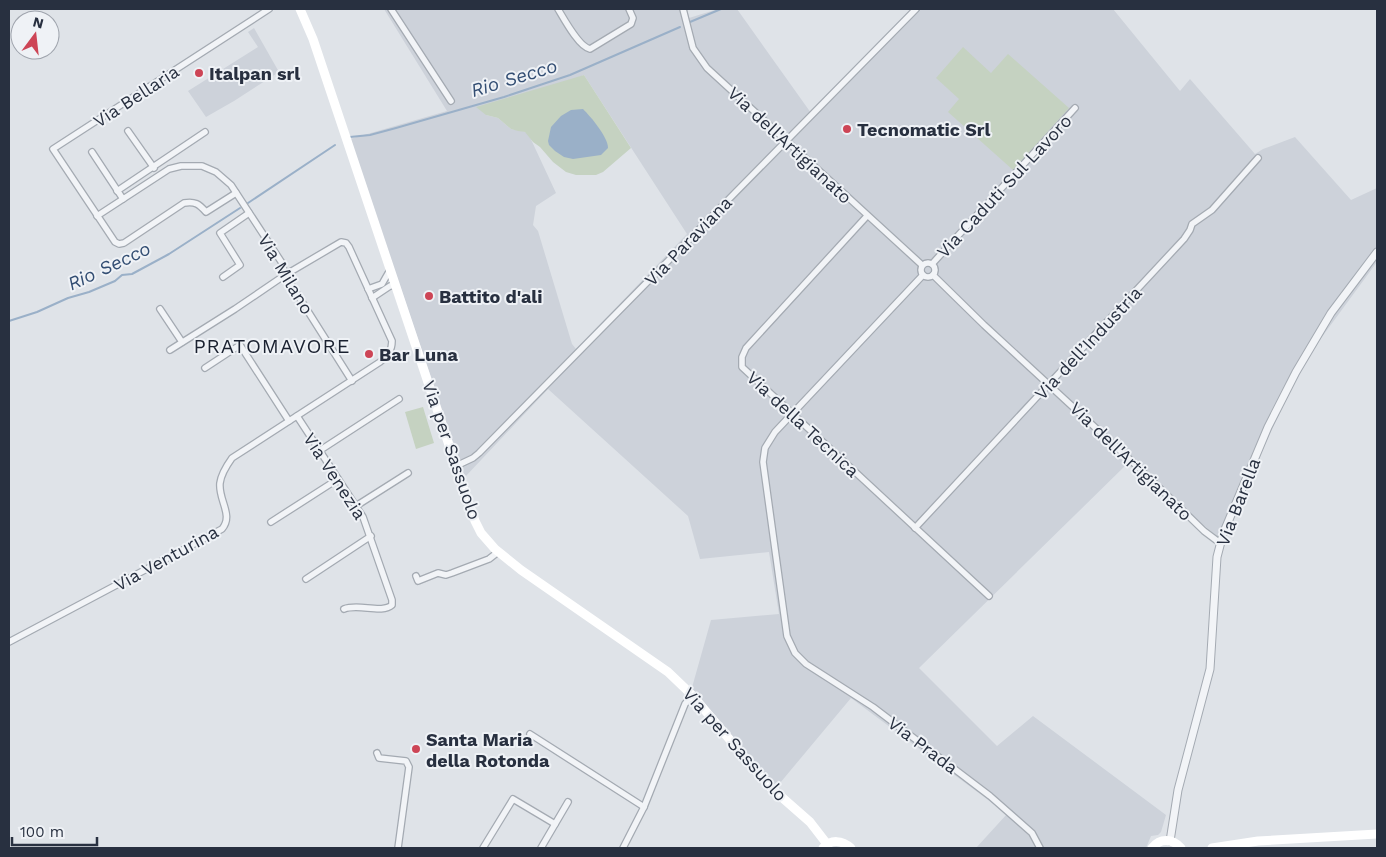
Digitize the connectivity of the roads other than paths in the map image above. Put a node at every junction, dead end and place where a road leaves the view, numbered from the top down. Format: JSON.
{"nodes":[{"id":1,"x":269,"y":9,"type":"edge"},
{"id":2,"x":300,"y":9,"type":"edge"},
{"id":3,"x":391,"y":9,"type":"edge"},
{"id":4,"x":558,"y":9,"type":"edge"},
{"id":5,"x":629,"y":9,"type":"edge"},
{"id":6,"x":684,"y":9,"type":"edge"},
{"id":7,"x":916,"y":9,"type":"edge"},
{"id":8,"x":451,"y":101,"type":"dead end"},
{"id":9,"x":1075,"y":108,"type":"dead end"},
{"id":10,"x":128,"y":131,"type":"dead end"},
{"id":11,"x":205,"y":132,"type":"dead end"},
{"id":12,"x":786,"y":141,"type":"junction"},
{"id":13,"x":92,"y":152,"type":"dead end"},
{"id":14,"x":1258,"y":158,"type":"dead end"},
{"id":15,"x":153,"y":167,"type":"junction"},
{"id":16,"x":159,"y":175,"type":"junction"},
{"id":17,"x":117,"y":191,"type":"junction"},
{"id":18,"x":236,"y":193,"type":"junction"},
{"id":19,"x":123,"y":199,"type":"junction"},
{"id":20,"x":249,"y":213,"type":"junction"},
{"id":21,"x":97,"y":216,"type":"junction"},
{"id":22,"x":867,"y":216,"type":"junction"},
{"id":23,"x":1377,"y":252,"type":"edge"},
{"id":24,"x":932,"y":264,"type":"junction"},
{"id":25,"x":922,"y":265,"type":"junction"},
{"id":26,"x":390,"y":270,"type":"junction"},
{"id":27,"x":286,"y":275,"type":"junction"},
{"id":28,"x":923,"y":275,"type":"junction"},
{"id":29,"x":933,"y":275,"type":"junction"},
{"id":30,"x":223,"y":277,"type":"dead end"},
{"id":31,"x":382,"y":284,"type":"junction"},
{"id":32,"x":395,"y":287,"type":"junction"},
{"id":33,"x":368,"y":289,"type":"junction"},
{"id":34,"x":382,"y":292,"type":"junction"},
{"id":35,"x":372,"y":298,"type":"junction"},
{"id":36,"x":160,"y":310,"type":"dead end"},
{"id":37,"x":182,"y":342,"type":"junction"},
{"id":38,"x":170,"y":350,"type":"dead end"},
{"id":39,"x":205,"y":368,"type":"dead end"},
{"id":40,"x":352,"y":380,"type":"junction"},
{"id":41,"x":1050,"y":384,"type":"junction"},
{"id":42,"x":399,"y":399,"type":"dead end"},
{"id":43,"x":792,"y":415,"type":"junction"},
{"id":44,"x":297,"y":416,"type":"junction"},
{"id":45,"x":289,"y":421,"type":"junction"},
{"id":46,"x":319,"y":451,"type":"junction"},
{"id":47,"x":456,"y":466,"type":"junction"},
{"id":48,"x":408,"y":473,"type":"dead end"},
{"id":49,"x":338,"y":479,"type":"junction"},
{"id":50,"x":356,"y":506,"type":"junction"},
{"id":51,"x":271,"y":522,"type":"dead end"},
{"id":52,"x":915,"y":528,"type":"junction"},
{"id":53,"x":371,"y":536,"type":"junction"},
{"id":54,"x":1220,"y":543,"type":"junction"},
{"id":55,"x":498,"y":552,"type":"junction"},
{"id":56,"x":416,"y":576,"type":"dead end"},
{"id":57,"x":306,"y":579,"type":"dead end"},
{"id":58,"x":989,"y":596,"type":"dead end"},
{"id":59,"x":344,"y":609,"type":"dead end"},
{"id":60,"x":9,"y":642,"type":"edge"},
{"id":61,"x":795,"y":653,"type":"joint"},
{"id":62,"x":692,"y":695,"type":"junction"},
{"id":63,"x":530,"y":734,"type":"dead end"},
{"id":64,"x":377,"y":753,"type":"dead end"},
{"id":65,"x":568,"y":802,"type":"dead end"},
{"id":66,"x":644,"y":808,"type":"junction"},
{"id":67,"x":555,"y":824,"type":"junction"},
{"id":68,"x":1377,"y":834,"type":"edge"},
{"id":69,"x":1170,"y":841,"type":"junction"},
{"id":70,"x":825,"y":846,"type":"edge"},
{"id":71,"x":398,"y":848,"type":"edge"},
{"id":72,"x":483,"y":848,"type":"edge"},
{"id":73,"x":540,"y":848,"type":"edge"},
{"id":74,"x":623,"y":848,"type":"edge"},
{"id":75,"x":851,"y":848,"type":"edge"},
{"id":76,"x":1040,"y":848,"type":"edge"},
{"id":77,"x":1152,"y":848,"type":"edge"},
{"id":78,"x":1181,"y":848,"type":"edge"},
{"id":79,"x":1212,"y":848,"type":"edge"}],
"edges":[{"from":1,"to":21,"type":"street","name":"Via Bellaria"},
{"from":2,"to":26,"type":"main road","name":"Via per Sassuolo"},
{"from":3,"to":8,"type":"street"},
{"from":4,"to":5,"type":"street"},
{"from":6,"to":12,"type":"street","name":"Via dell'Artigianato"},
{"from":7,"to":12,"type":"street","name":"Via Paraviana"},
{"from":9,"to":24,"type":"street","name":"Via Caduti Sul Lavoro"},
{"from":10,"to":15,"type":"street"},
{"from":11,"to":15,"type":"street"},
{"from":12,"to":22,"type":"street","name":"Via dell'Artigianato"},
{"from":12,"to":47,"type":"street","name":"Via Paraviana"},
{"from":13,"to":17,"type":"street"},
{"from":14,"to":41,"type":"street","name":"Via dell’Industria"},
{"from":15,"to":16,"type":"street"},
{"from":15,"to":17,"type":"street"},
{"from":16,"to":18,"type":"street","name":"Via Milano"},
{"from":16,"to":19,"type":"street","name":"Via Milano"},
{"from":17,"to":19,"type":"street"},
{"from":18,"to":20,"type":"street","name":"Via Milano"},
{"from":18,"to":21,"type":"street"},
{"from":19,"to":21,"type":"street","name":"Via Milano"},
{"from":20,"to":27,"type":"street","name":"Via Milano"},
{"from":20,"to":30,"type":"street"},
{"from":22,"to":25,"type":"street","name":"Via dell'Artigianato"},
{"from":22,"to":43,"type":"street","name":"Via della Tecnica"},
{"from":23,"to":54,"type":"street","name":"Via Barella"},
{"from":24,"to":25,"type":"street"},
{"from":24,"to":29,"type":"street"},
{"from":25,"to":28,"type":"street"},
{"from":26,"to":31,"type":"street"},
{"from":26,"to":32,"type":"main road","name":"Via per Sassuolo"},
{"from":27,"to":33,"type":"street","name":"Via Venturina"},
{"from":27,"to":37,"type":"street"},
{"from":27,"to":40,"type":"street","name":"Via Milano"},
{"from":28,"to":29,"type":"street"},
{"from":28,"to":43,"type":"street","name":"Via Caduti Sul Lavoro"},
{"from":29,"to":41,"type":"street","name":"Via dell'Artigianato"},
{"from":31,"to":32,"type":"street"},
{"from":31,"to":33,"type":"street"},
{"from":32,"to":34,"type":"street"},
{"from":32,"to":34,"type":"street"},
{"from":32,"to":47,"type":"main road","name":"Via per Sassuolo"},
{"from":33,"to":35,"type":"street","name":"Via Venturina"},
{"from":34,"to":35,"type":"street"},
{"from":35,"to":40,"type":"street","name":"Via Venturina"},
{"from":36,"to":37,"type":"street"},
{"from":37,"to":38,"type":"street"},
{"from":39,"to":45,"type":"street"},
{"from":40,"to":44,"type":"street","name":"Via Venturina"},
{"from":41,"to":52,"type":"street","name":"Via dell’Industria"},
{"from":41,"to":54,"type":"street","name":"Via dell'Artigianato"},
{"from":42,"to":46,"type":"street"},
{"from":43,"to":52,"type":"street","name":"Via della Tecnica"},
{"from":43,"to":61,"type":"street","name":"Via Caduti Sul Lavoro"},
{"from":44,"to":45,"type":"street","name":"Via Venturina"},
{"from":44,"to":46,"type":"street","name":"Via Venezia"},
{"from":45,"to":60,"type":"street","name":"Via Venturina"},
{"from":46,"to":49,"type":"street","name":"Via Venezia"},
{"from":47,"to":55,"type":"main road","name":"Via per Sassuolo"},
{"from":48,"to":50,"type":"street"},
{"from":49,"to":50,"type":"street","name":"Via Venezia"},
{"from":49,"to":51,"type":"street"},
{"from":50,"to":53,"type":"street","name":"Via Venezia"},
{"from":52,"to":58,"type":"street","name":"Via della Tecnica"},
{"from":53,"to":57,"type":"street"},
{"from":53,"to":59,"type":"street","name":"Via Venezia"},
{"from":54,"to":69,"type":"street","name":"Via Barella"},
{"from":55,"to":56,"type":"street"},
{"from":55,"to":62,"type":"main road","name":"Via per Sassuolo"},
{"from":61,"to":76,"type":"street","name":"Via Prada"},
{"from":62,"to":66,"type":"street"},
{"from":62,"to":70,"type":"main road","name":"Via per Sassuolo"},
{"from":63,"to":66,"type":"street"},
{"from":64,"to":71,"type":"street"},
{"from":65,"to":67,"type":"street"},
{"from":66,"to":74,"type":"street"},
{"from":67,"to":72,"type":"street"},
{"from":67,"to":73,"type":"street"},
{"from":68,"to":79,"type":"main road"},
{"from":69,"to":77,"type":"main road"},
{"from":69,"to":78,"type":"main road"},
{"from":70,"to":75,"type":"main road"}]}
